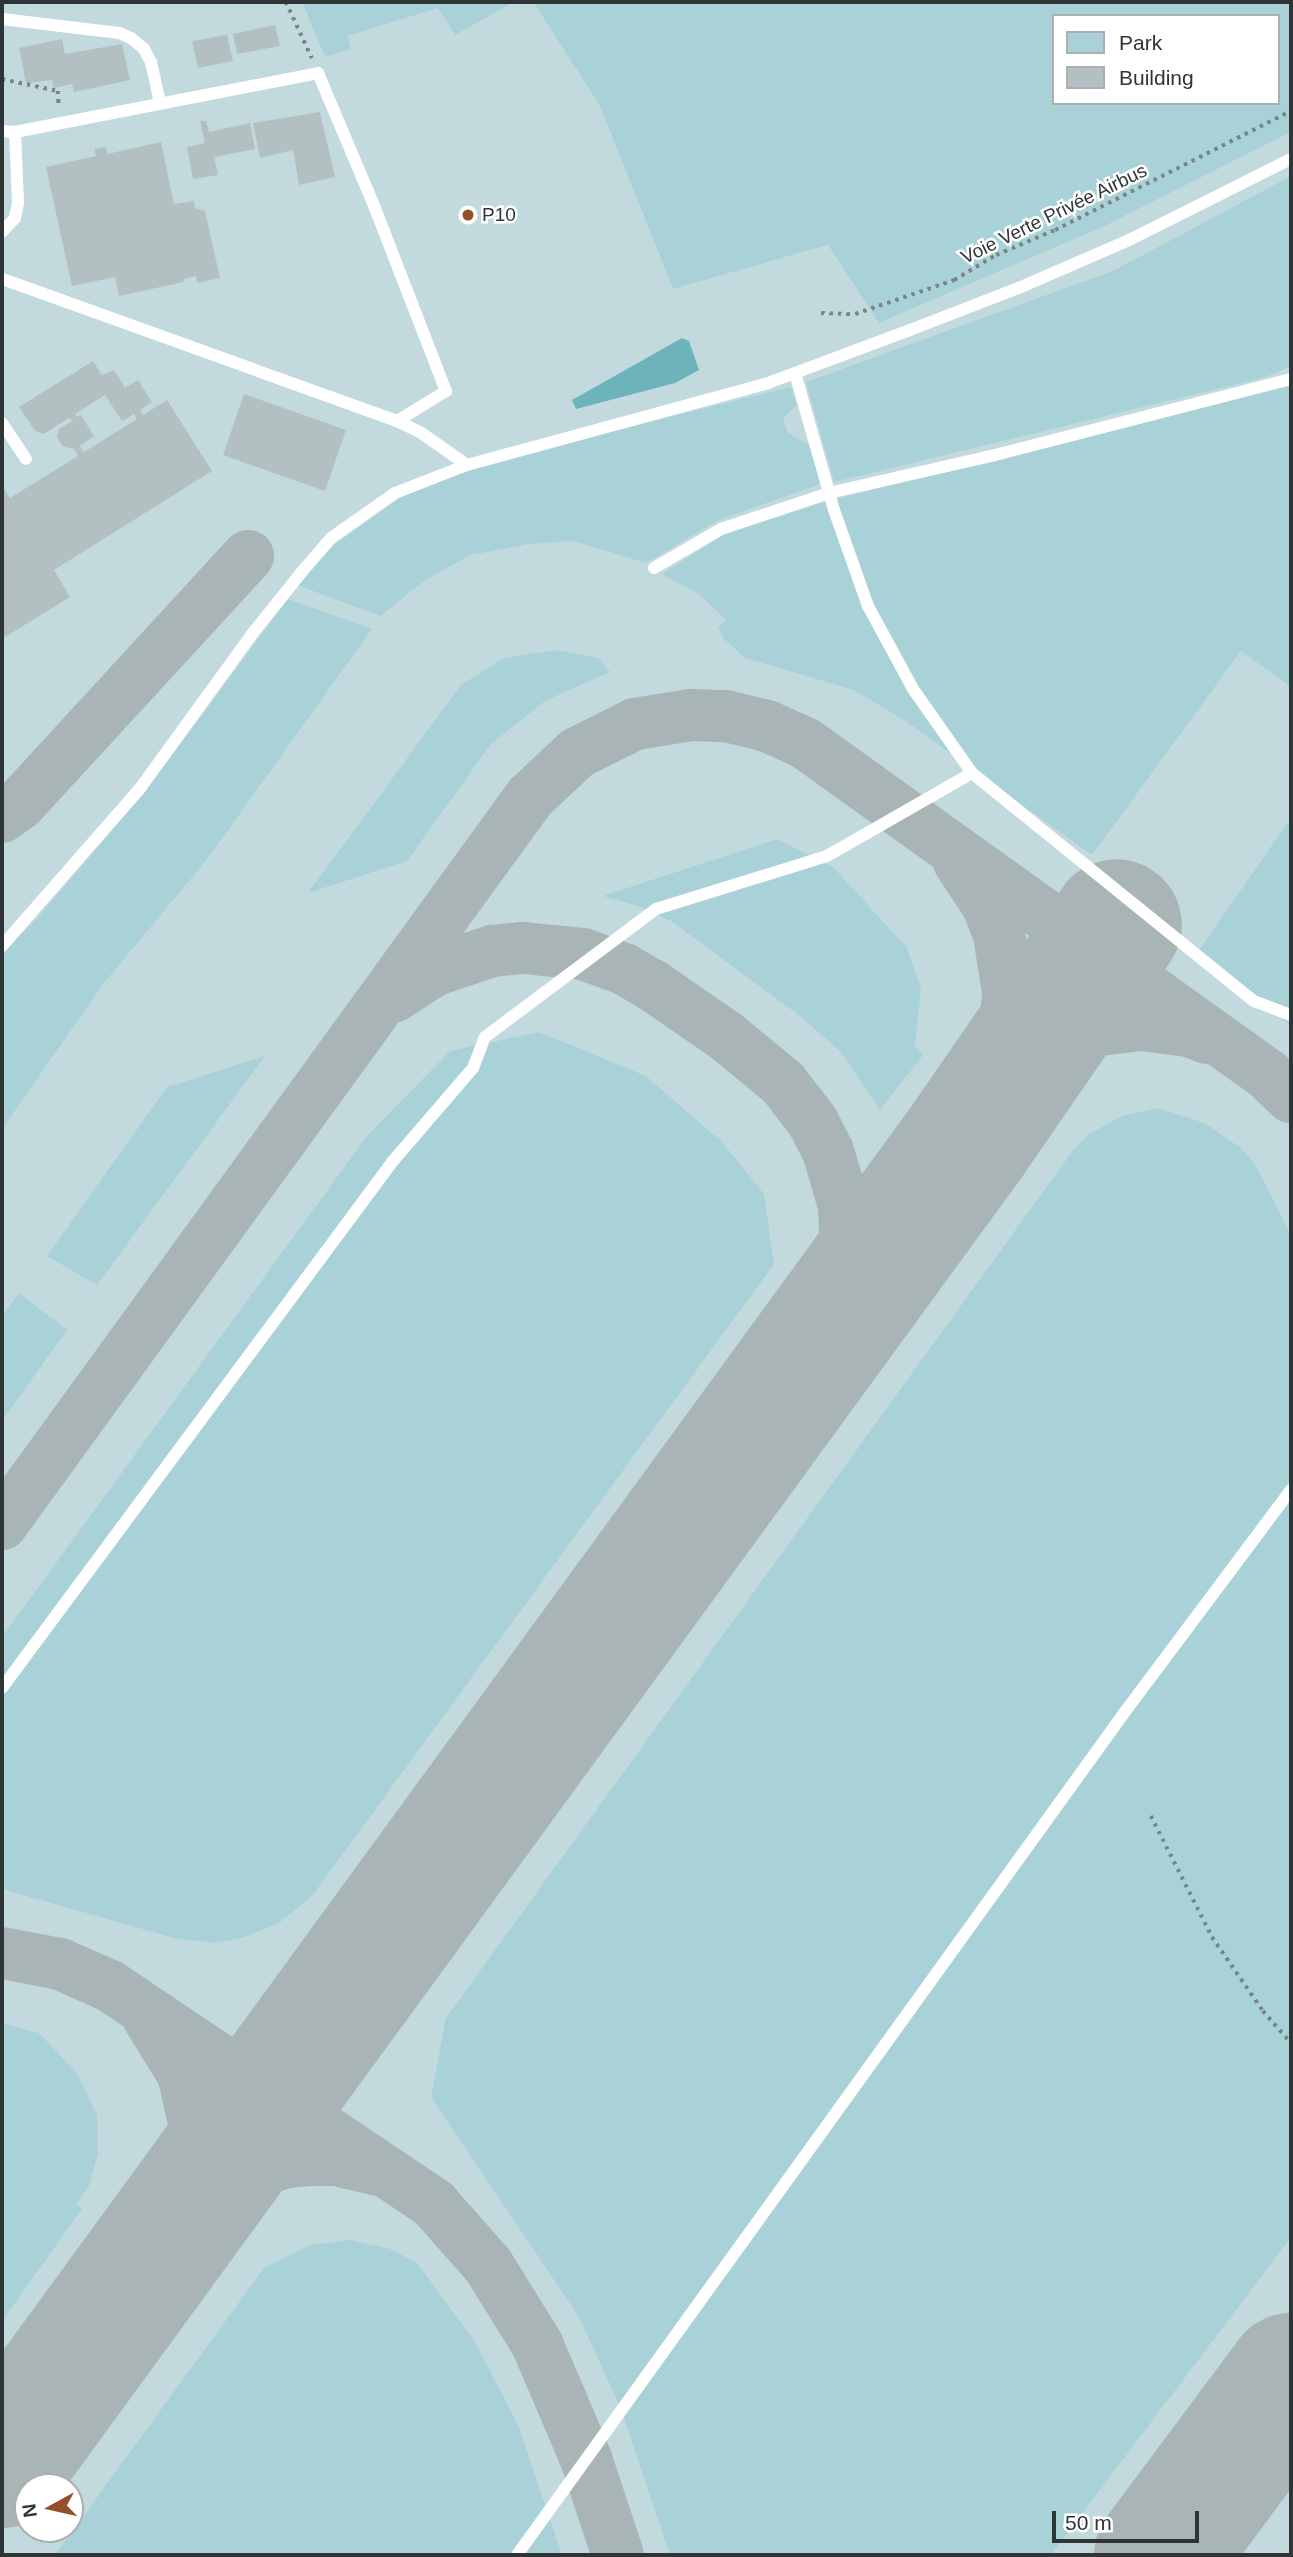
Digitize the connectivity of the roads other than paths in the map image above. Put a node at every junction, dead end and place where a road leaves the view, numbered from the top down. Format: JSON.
{"nodes":[{"id":1,"x":2,"y":19,"type":"edge"},
{"id":2,"x":160,"y":103,"type":"junction"},
{"id":3,"x":8,"y":132,"type":"edge"},
{"id":4,"x":1291,"y":159,"type":"edge"},
{"id":5,"x":2,"y":232,"type":"edge"},
{"id":6,"x":2,"y":279,"type":"edge"},
{"id":7,"x":795,"y":373,"type":"junction"},
{"id":8,"x":1291,"y":379,"type":"edge"},
{"id":9,"x":397,"y":421,"type":"junction"},
{"id":10,"x":2,"y":423,"type":"edge"},
{"id":11,"x":26,"y":458,"type":"dead end"},
{"id":12,"x":467,"y":464,"type":"junction"},
{"id":13,"x":829,"y":493,"type":"junction"},
{"id":14,"x":654,"y":568,"type":"dead end"},
{"id":15,"x":972,"y":773,"type":"junction"},
{"id":16,"x":2,"y":946,"type":"edge"},
{"id":17,"x":1291,"y":1014,"type":"edge"},
{"id":18,"x":1291,"y":1490,"type":"edge"},
{"id":19,"x":2,"y":1688,"type":"edge"},
{"id":20,"x":517,"y":2555,"type":"edge"}],
"edges":[{"from":1,"to":2,"type":"lane"},
{"from":2,"to":3,"type":"lane"},
{"from":2,"to":9,"type":"lane"},
{"from":3,"to":5,"type":"lane"},
{"from":4,"to":7,"type":"lane"},
{"from":6,"to":9,"type":"lane"},
{"from":7,"to":12,"type":"lane"},
{"from":7,"to":13,"type":"lane"},
{"from":8,"to":13,"type":"lane"},
{"from":9,"to":12,"type":"lane"},
{"from":10,"to":11,"type":"lane"},
{"from":12,"to":16,"type":"lane"},
{"from":13,"to":14,"type":"lane"},
{"from":13,"to":15,"type":"lane"},
{"from":15,"to":17,"type":"lane"},
{"from":15,"to":19,"type":"lane"},
{"from":18,"to":20,"type":"lane"}]}
